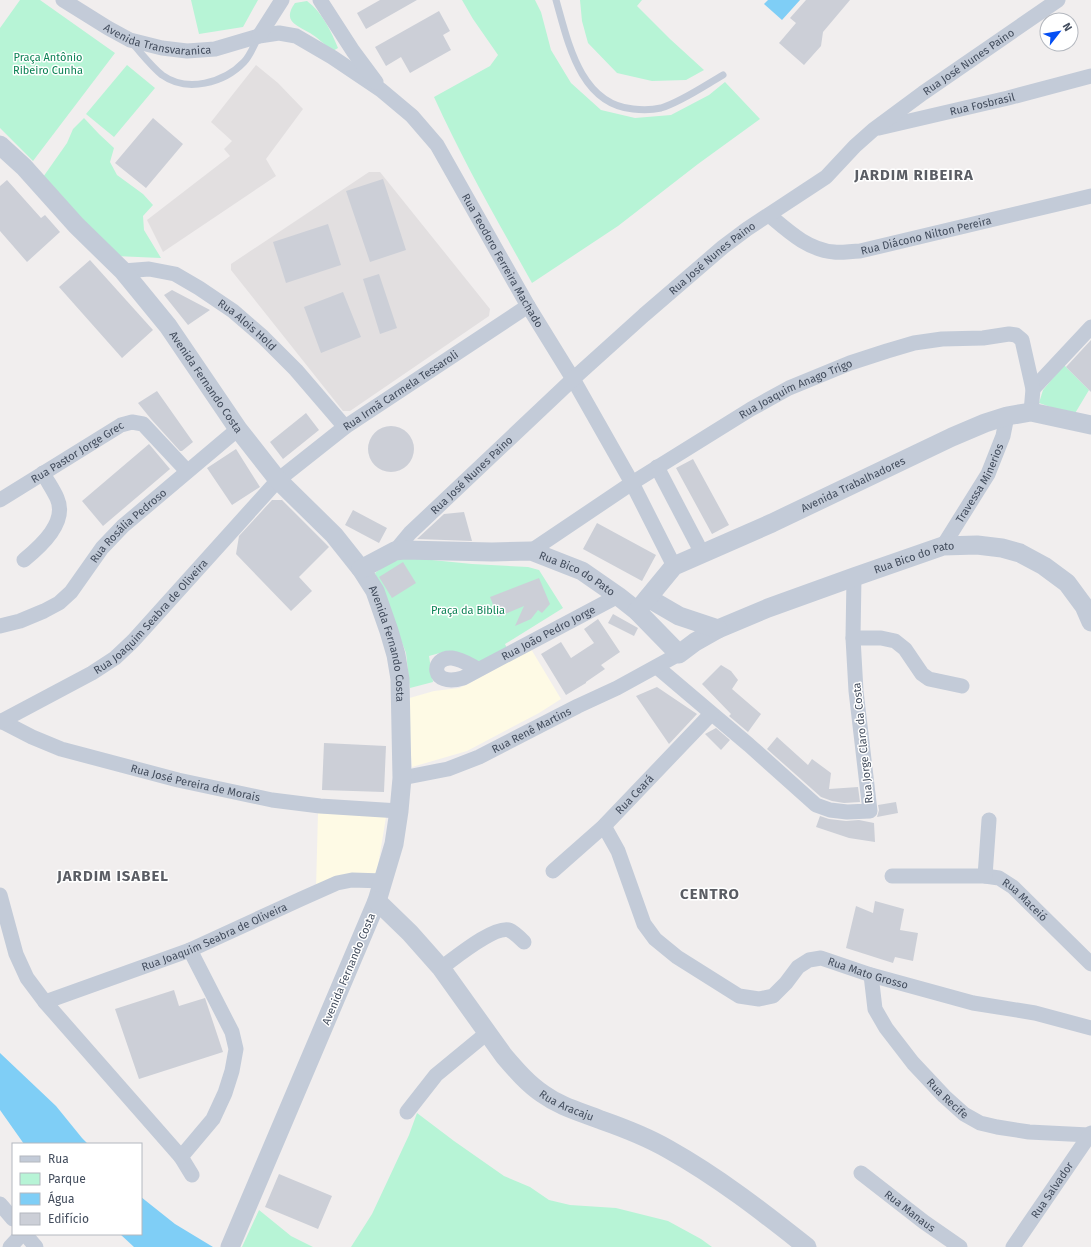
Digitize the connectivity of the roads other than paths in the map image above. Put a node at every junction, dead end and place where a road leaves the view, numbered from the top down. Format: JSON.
{"nodes":[{"id":1,"x":63,"y":0,"type":"edge"},
{"id":2,"x":282,"y":0,"type":"edge"},
{"id":3,"x":320,"y":0,"type":"edge"},
{"id":4,"x":556,"y":0,"type":"edge"},
{"id":5,"x":1058,"y":0,"type":"edge"},
{"id":6,"x":259,"y":36,"type":"junction"},
{"id":7,"x":130,"y":40,"type":"junction"},
{"id":8,"x":723,"y":75,"type":"dead end"},
{"id":9,"x":1091,"y":76,"type":"edge"},
{"id":10,"x":381,"y":90,"type":"junction"},
{"id":11,"x":873,"y":130,"type":"junction"},
{"id":12,"x":0,"y":145,"type":"edge"},
{"id":13,"x":1091,"y":196,"type":"edge"},
{"id":14,"x":769,"y":216,"type":"junction"},
{"id":15,"x":122,"y":271,"type":"junction"},
{"id":16,"x":528,"y":306,"type":"junction"},
{"id":17,"x":1091,"y":326,"type":"edge"},
{"id":18,"x":573,"y":379,"type":"junction"},
{"id":19,"x":1033,"y":389,"type":"junction"},
{"id":20,"x":1031,"y":412,"type":"junction"},
{"id":21,"x":1007,"y":416,"type":"junction"},
{"id":22,"x":1091,"y":425,"type":"edge"},
{"id":23,"x":345,"y":427,"type":"junction"},
{"id":24,"x":238,"y":429,"type":"junction"},
{"id":25,"x":657,"y":467,"type":"junction"},
{"id":26,"x":187,"y":471,"type":"junction"},
{"id":27,"x":43,"y":473,"type":"junction"},
{"id":28,"x":278,"y":480,"type":"junction"},
{"id":29,"x":632,"y":483,"type":"junction"},
{"id":30,"x":0,"y":500,"type":"edge"},
{"id":31,"x":943,"y":546,"type":"junction"},
{"id":32,"x":532,"y":550,"type":"junction"},
{"id":33,"x":395,"y":551,"type":"junction"},
{"id":34,"x":702,"y":553,"type":"junction"},
{"id":35,"x":24,"y":560,"type":"dead end"},
{"id":36,"x":674,"y":566,"type":"junction"},
{"id":37,"x":361,"y":569,"type":"junction"},
{"id":38,"x":854,"y":577,"type":"junction"},
{"id":39,"x":618,"y":596,"type":"junction"},
{"id":40,"x":642,"y":604,"type":"junction"},
{"id":41,"x":1091,"y":622,"type":"edge"},
{"id":42,"x":0,"y":626,"type":"edge"},
{"id":43,"x":718,"y":629,"type":"junction"},
{"id":44,"x":853,"y":638,"type":"junction"},
{"id":45,"x":679,"y":654,"type":"junction"},
{"id":46,"x":656,"y":667,"type":"junction"},
{"id":47,"x":478,"y":669,"type":"dead end"},
{"id":48,"x":962,"y":686,"type":"dead end"},
{"id":49,"x":711,"y":714,"type":"junction"},
{"id":50,"x":0,"y":722,"type":"edge"},
{"id":51,"x":402,"y":778,"type":"junction"},
{"id":52,"x":399,"y":811,"type":"junction"},
{"id":53,"x":989,"y":820,"type":"dead end"},
{"id":54,"x":604,"y":826,"type":"junction"},
{"id":55,"x":554,"y":871,"type":"dead end"},
{"id":56,"x":892,"y":876,"type":"dead end"},
{"id":57,"x":985,"y":876,"type":"junction"},
{"id":58,"x":384,"y":880,"type":"junction"},
{"id":59,"x":0,"y":895,"type":"edge"},
{"id":60,"x":377,"y":901,"type":"junction"},
{"id":61,"x":524,"y":942,"type":"dead end"},
{"id":62,"x":190,"y":950,"type":"junction"},
{"id":63,"x":1091,"y":964,"type":"edge"},
{"id":64,"x":441,"y":968,"type":"junction"},
{"id":65,"x":871,"y":975,"type":"junction"},
{"id":66,"x":46,"y":1002,"type":"junction"},
{"id":67,"x":1091,"y":1028,"type":"edge"},
{"id":68,"x":487,"y":1033,"type":"junction"},
{"id":69,"x":407,"y":1112,"type":"dead end"},
{"id":70,"x":1090,"y":1134,"type":"edge"},
{"id":71,"x":180,"y":1157,"type":"junction"},
{"id":72,"x":861,"y":1173,"type":"dead end"},
{"id":73,"x":192,"y":1175,"type":"dead end"},
{"id":74,"x":0,"y":1204,"type":"edge"},
{"id":75,"x":12,"y":1218,"type":"edge"},
{"id":76,"x":21,"y":1235,"type":"edge"},
{"id":77,"x":26,"y":1235,"type":"edge"},
{"id":78,"x":10,"y":1247,"type":"edge"},
{"id":79,"x":36,"y":1247,"type":"edge"},
{"id":80,"x":230,"y":1247,"type":"edge"},
{"id":81,"x":807,"y":1247,"type":"edge"},
{"id":82,"x":960,"y":1247,"type":"edge"},
{"id":83,"x":1013,"y":1247,"type":"edge"}],
"edges":[{"from":1,"to":7,"type":"street","name":"Avenida Transvaranica"},
{"from":2,"to":6,"type":"street"},
{"from":3,"to":10,"type":"street"},
{"from":4,"to":8,"type":"lane"},
{"from":5,"to":11,"type":"street","name":"Rua José Nunes Paino"},
{"from":6,"to":7,"type":"street","name":"Avenida Transvaranica"},
{"from":6,"to":7,"type":"lane"},
{"from":6,"to":10,"type":"street","name":"Rua Teodoro Ferreira Machado"},
{"from":9,"to":11,"type":"street","name":"Rua Fosbrasil"},
{"from":10,"to":16,"type":"street","name":"Rua Teodoro Ferreira Machado"},
{"from":11,"to":14,"type":"street","name":"Rua José Nunes Paino"},
{"from":12,"to":15,"type":"street","name":"Avenida Fernando Costa"},
{"from":13,"to":14,"type":"street","name":"Rua Diácono Nilton Pereira"},
{"from":14,"to":18,"type":"street","name":"Rua José Nunes Paino"},
{"from":15,"to":23,"type":"street","name":"Rua Alois Hold"},
{"from":15,"to":24,"type":"street","name":"Avenida Fernando Costa"},
{"from":16,"to":18,"type":"street","name":"Rua Teodoro Ferreira Machado"},
{"from":16,"to":23,"type":"street","name":"Rua Irmã Carmela Tessaroli"},
{"from":17,"to":19,"type":"street"},
{"from":18,"to":29,"type":"street","name":"Rua Teodoro Ferreira Machado"},
{"from":18,"to":33,"type":"street","name":"Rua José Nunes Paino"},
{"from":19,"to":20,"type":"street","name":"Rua Joaquim Anago Trigo"},
{"from":19,"to":25,"type":"street","name":"Rua Joaquim Anago Trigo"},
{"from":20,"to":21,"type":"street","name":"Avenida Trabalhadores"},
{"from":20,"to":22,"type":"street","name":"Avenida Trabalhadores"},
{"from":21,"to":31,"type":"street","name":"Travessa Minerios"},
{"from":21,"to":34,"type":"street","name":"Avenida Trabalhadores"},
{"from":23,"to":28,"type":"street","name":"Rua Irmã Carmela Tessaroli"},
{"from":24,"to":26,"type":"street","name":"Rua Rosália Pedroso"},
{"from":24,"to":28,"type":"street","name":"Avenida Fernando Costa"},
{"from":25,"to":29,"type":"street","name":"Rua Joaquim Anago Trigo"},
{"from":25,"to":34,"type":"street"},
{"from":26,"to":27,"type":"street","name":"Rua Pastor Jorge Grec"},
{"from":26,"to":42,"type":"street","name":"Rua Rosália Pedroso"},
{"from":27,"to":30,"type":"street","name":"Rua Pastor Jorge Grec"},
{"from":27,"to":35,"type":"street"},
{"from":28,"to":37,"type":"street","name":"Avenida Fernando Costa"},
{"from":28,"to":50,"type":"street","name":"Rua Joaquim Seabra de Oliveira"},
{"from":29,"to":32,"type":"street","name":"Rua Joaquim Anago Trigo"},
{"from":29,"to":36,"type":"street","name":"Rua Teodoro Ferreira Machado"},
{"from":31,"to":38,"type":"street","name":"Rua Bico do Pato"},
{"from":31,"to":41,"type":"street","name":"Rua Bico do Pato"},
{"from":32,"to":33,"type":"street","name":"Rua Bico do Pato"},
{"from":32,"to":39,"type":"street","name":"Rua Bico do Pato"},
{"from":33,"to":37,"type":"street","name":"Rua Bico do Pato"},
{"from":34,"to":36,"type":"street","name":"Avenida Trabalhadores"},
{"from":36,"to":40,"type":"street","name":"Avenida Trabalhadores"},
{"from":37,"to":51,"type":"street","name":"Avenida Fernando Costa"},
{"from":38,"to":43,"type":"street","name":"Rua Bico do Pato"},
{"from":38,"to":44,"type":"street","name":"Rua Jorge Claro da Costa"},
{"from":39,"to":40,"type":"street","name":"Rua Bico do Pato"},
{"from":39,"to":47,"type":"street","name":"Rua João Pedro Jorge"},
{"from":40,"to":43,"type":"street","name":"Rua Bico do Pato"},
{"from":40,"to":45,"type":"street","name":"Rua Bico do Pato"},
{"from":43,"to":45,"type":"street","name":"Rua Bico do Pato"},
{"from":44,"to":48,"type":"street"},
{"from":44,"to":49,"type":"street","name":"Rua Jorge Claro da Costa"},
{"from":45,"to":46,"type":"street","name":"Rua Renê Martins"},
{"from":46,"to":49,"type":"street","name":"Rua Jorge Claro da Costa"},
{"from":46,"to":51,"type":"street","name":"Rua Renê Martins"},
{"from":49,"to":54,"type":"street","name":"Rua Ceará"},
{"from":50,"to":52,"type":"street","name":"Rua José Pereira de Morais"},
{"from":51,"to":52,"type":"street","name":"Avenida Fernando Costa"},
{"from":52,"to":58,"type":"street","name":"Avenida Fernando Costa"},
{"from":53,"to":57,"type":"street"},
{"from":54,"to":55,"type":"street","name":"Rua Ceará"},
{"from":54,"to":65,"type":"street","name":"Rua Mato Grosso"},
{"from":56,"to":57,"type":"street","name":"Rua Maceió"},
{"from":57,"to":63,"type":"street","name":"Rua Maceió"},
{"from":58,"to":60,"type":"street","name":"Avenida Fernando Costa"},
{"from":58,"to":62,"type":"street","name":"Rua Joaquim Seabra de Oliveira"},
{"from":59,"to":66,"type":"street"},
{"from":60,"to":64,"type":"street","name":"Rua Aracaju"},
{"from":60,"to":80,"type":"street","name":"Avenida Fernando Costa"},
{"from":61,"to":64,"type":"street"},
{"from":62,"to":66,"type":"street","name":"Rua Joaquim Seabra de Oliveira"},
{"from":62,"to":71,"type":"street"},
{"from":64,"to":68,"type":"street","name":"Rua Aracaju"},
{"from":65,"to":67,"type":"street","name":"Rua Mato Grosso"},
{"from":65,"to":70,"type":"street","name":"Rua Recife"},
{"from":66,"to":71,"type":"street"},
{"from":68,"to":69,"type":"street"},
{"from":68,"to":81,"type":"street","name":"Rua Aracaju"},
{"from":70,"to":83,"type":"street","name":"Rua Salvador"},
{"from":71,"to":73,"type":"street"},
{"from":72,"to":82,"type":"street","name":"Rua Manaus"},
{"from":74,"to":75,"type":"street"},
{"from":76,"to":78,"type":"street"},
{"from":77,"to":79,"type":"street"}]}
